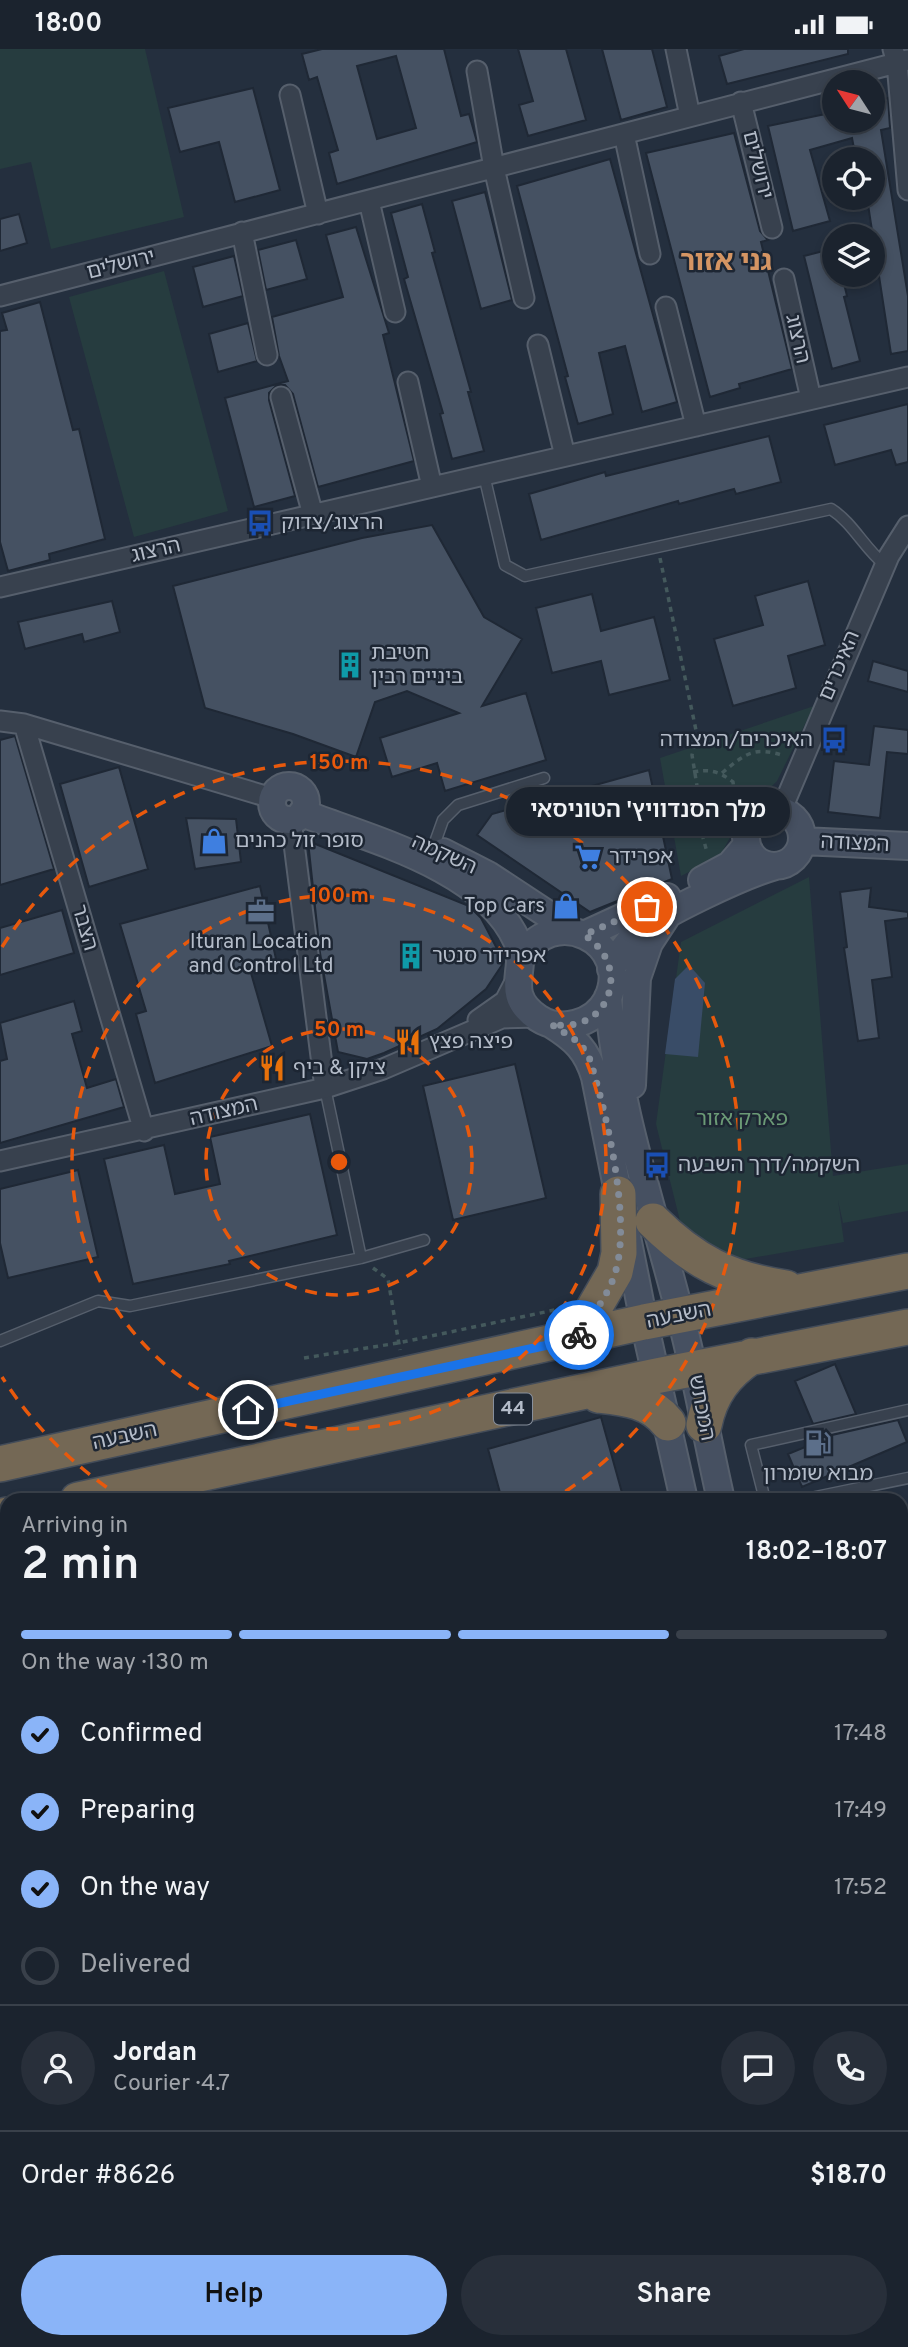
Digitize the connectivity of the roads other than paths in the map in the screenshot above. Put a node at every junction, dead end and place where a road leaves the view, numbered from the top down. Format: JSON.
{"nodes":[{"id":1,"x":676,"y":49,"type":"edge"},
{"id":2,"x":899,"y":57,"type":"edge"},
{"id":3,"x":477,"y":71,"type":"dead end"},
{"id":4,"x":290,"y":95,"type":"dead end"},
{"id":5,"x":741,"y":102,"type":"junction"},
{"id":6,"x":690,"y":116,"type":"junction"},
{"id":7,"x":624,"y":134,"type":"junction"},
{"id":8,"x":494,"y":168,"type":"junction"},
{"id":9,"x":908,"y":190,"type":"edge"},
{"id":10,"x":369,"y":201,"type":"junction"},
{"id":11,"x":317,"y":214,"type":"junction"},
{"id":12,"x":772,"y":229,"type":"dead end"},
{"id":13,"x":242,"y":232,"type":"junction"},
{"id":14,"x":650,"y":254,"type":"dead end"},
{"id":15,"x":784,"y":279,"type":"dead end"},
{"id":16,"x":0,"y":296,"type":"edge"},
{"id":17,"x":524,"y":297,"type":"dead end"},
{"id":18,"x":666,"y":307,"type":"dead end"},
{"id":19,"x":395,"y":312,"type":"dead end"},
{"id":20,"x":538,"y":345,"type":"dead end"},
{"id":21,"x":267,"y":355,"type":"dead end"},
{"id":22,"x":908,"y":377,"type":"edge"},
{"id":23,"x":408,"y":382,"type":"dead end"},
{"id":24,"x":281,"y":397,"type":"dead end"},
{"id":25,"x":811,"y":399,"type":"junction"},
{"id":26,"x":696,"y":426,"type":"junction"},
{"id":27,"x":565,"y":456,"type":"junction"},
{"id":28,"x":484,"y":475,"type":"junction"},
{"id":29,"x":432,"y":487,"type":"junction"},
{"id":30,"x":313,"y":515,"type":"junction"},
{"id":31,"x":908,"y":526,"type":"edge"},
{"id":32,"x":885,"y":565,"type":"junction"},
{"id":33,"x":0,"y":587,"type":"edge"},
{"id":34,"x":0,"y":721,"type":"edge"},
{"id":35,"x":24,"y":724,"type":"junction"},
{"id":36,"x":544,"y":778,"type":"dead end"},
{"id":37,"x":272,"y":798,"type":"joint"},
{"id":38,"x":299,"y":811,"type":"junction"},
{"id":39,"x":781,"y":811,"type":"junction"},
{"id":40,"x":802,"y":841,"type":"junction"},
{"id":41,"x":747,"y":845,"type":"junction"},
{"id":42,"x":908,"y":846,"type":"edge"},
{"id":43,"x":433,"y":848,"type":"junction"},
{"id":44,"x":775,"y":866,"type":"junction"},
{"id":45,"x":666,"y":917,"type":"junction"},
{"id":46,"x":579,"y":933,"type":"junction"},
{"id":47,"x":611,"y":968,"type":"junction"},
{"id":48,"x":518,"y":970,"type":"junction"},
{"id":49,"x":608,"y":997,"type":"junction"},
{"id":50,"x":544,"y":1021,"type":"junction"},
{"id":51,"x":442,"y":1044,"type":"junction"},
{"id":52,"x":325,"y":1088,"type":"junction"},
{"id":53,"x":144,"y":1131,"type":"junction"},
{"id":54,"x":632,"y":1139,"type":"junction"},
{"id":55,"x":0,"y":1161,"type":"edge"},
{"id":56,"x":618,"y":1193,"type":"junction"},
{"id":57,"x":653,"y":1221,"type":"junction"},
{"id":58,"x":424,"y":1240,"type":"dead end"},
{"id":59,"x":361,"y":1258,"type":"junction"},
{"id":60,"x":908,"y":1271,"type":"edge"},
{"id":61,"x":821,"y":1289,"type":"junction"},
{"id":62,"x":681,"y":1316,"type":"junction"},
{"id":63,"x":644,"y":1322,"type":"junction"},
{"id":64,"x":572,"y":1323,"type":"junction"},
{"id":65,"x":908,"y":1330,"type":"edge"},
{"id":66,"x":0,"y":1341,"type":"edge"},
{"id":67,"x":752,"y":1356,"type":"junction"},
{"id":68,"x":694,"y":1368,"type":"junction"},
{"id":69,"x":656,"y":1376,"type":"junction"},
{"id":70,"x":585,"y":1393,"type":"junction"},
{"id":71,"x":908,"y":1411,"type":"edge"},
{"id":72,"x":668,"y":1423,"type":"junction"},
{"id":73,"x":704,"y":1425,"type":"junction"},
{"id":74,"x":7,"y":1460,"type":"edge"},
{"id":75,"x":908,"y":1478,"type":"edge"},
{"id":76,"x":111,"y":1493,"type":"edge"},
{"id":77,"x":683,"y":1493,"type":"edge"},
{"id":78,"x":719,"y":1493,"type":"edge"},
{"id":79,"x":763,"y":1493,"type":"edge"},
{"id":80,"x":835,"y":1493,"type":"edge"}],
"edges":[{"from":1,"to":6,"type":"street"},
{"from":2,"to":5,"type":"street","name":"ירושלים"},
{"from":2,"to":9,"type":"street","name":"ירושלים"},
{"from":3,"to":8,"type":"street"},
{"from":4,"to":11,"type":"street"},
{"from":5,"to":6,"type":"street","name":"ירושלים"},
{"from":5,"to":12,"type":"street","name":"ירושלים"},
{"from":6,"to":7,"type":"street","name":"ירושלים"},
{"from":7,"to":8,"type":"street","name":"ירושלים"},
{"from":7,"to":14,"type":"street"},
{"from":8,"to":10,"type":"street","name":"ירושלים"},
{"from":8,"to":17,"type":"street"},
{"from":10,"to":11,"type":"street","name":"ירושלים"},
{"from":10,"to":19,"type":"street"},
{"from":11,"to":13,"type":"street","name":"ירושלים"},
{"from":13,"to":16,"type":"street","name":"ירושלים"},
{"from":13,"to":21,"type":"street"},
{"from":15,"to":25,"type":"street","name":"הרצוג"},
{"from":18,"to":26,"type":"street"},
{"from":20,"to":27,"type":"street"},
{"from":22,"to":25,"type":"street","name":"הרצוג"},
{"from":23,"to":29,"type":"street"},
{"from":24,"to":30,"type":"street"},
{"from":25,"to":26,"type":"street","name":"הרצוג"},
{"from":26,"to":27,"type":"street","name":"הרצוג"},
{"from":27,"to":28,"type":"street","name":"הרצוג"},
{"from":28,"to":29,"type":"street","name":"הרצוג"},
{"from":28,"to":32,"type":"lane"},
{"from":29,"to":30,"type":"street","name":"הרצוג"},
{"from":30,"to":33,"type":"street","name":"הרצוג"},
{"from":31,"to":32,"type":"street","name":"האיכרים"},
{"from":32,"to":39,"type":"street","name":"האיכרים"},
{"from":34,"to":35,"type":"street"},
{"from":35,"to":37,"type":"street"},
{"from":35,"to":53,"type":"street","name":"הצבר"},
{"from":36,"to":43,"type":"lane"},
{"from":37,"to":38,"type":"street"},
{"from":38,"to":43,"type":"street","name":"השקמה"},
{"from":38,"to":48,"type":"street","name":"השקמה"},
{"from":38,"to":52,"type":"street"},
{"from":39,"to":40,"type":"street"},
{"from":39,"to":41,"type":"street"},
{"from":40,"to":42,"type":"street","name":"המצודה"},
{"from":40,"to":44,"type":"street"},
{"from":41,"to":44,"type":"street"},
{"from":41,"to":46,"type":"street"},
{"from":43,"to":46,"type":"street","name":"השקמה"},
{"from":44,"to":45,"type":"street"},
{"from":45,"to":47,"type":"street"},
{"from":45,"to":54,"type":"street"},
{"from":46,"to":47,"type":"street"},
{"from":46,"to":48,"type":"street"},
{"from":47,"to":49,"type":"street"},
{"from":48,"to":50,"type":"street"},
{"from":48,"to":51,"type":"street","name":"המצודה"},
{"from":49,"to":50,"type":"street"},
{"from":49,"to":54,"type":"street"},
{"from":50,"to":51,"type":"street","name":"המצודה"},
{"from":50,"to":56,"type":"street","name":"המכתש"},
{"from":51,"to":52,"type":"street","name":"המצודה"},
{"from":52,"to":53,"type":"street","name":"המצודה"},
{"from":52,"to":59,"type":"lane"},
{"from":53,"to":55,"type":"street","name":"המצודה"},
{"from":54,"to":57,"type":"street","name":"המכתש"},
{"from":56,"to":63,"type":"street","name":"המכתש"},
{"from":56,"to":64,"type":"highway"},
{"from":57,"to":61,"type":"highway"},
{"from":57,"to":62,"type":"street","name":"המכתש"},
{"from":58,"to":59,"type":"lane"},
{"from":59,"to":66,"type":"lane"},
{"from":60,"to":61,"type":"highway","name":"השבעה"},
{"from":61,"to":62,"type":"highway","name":"השבעה"},
{"from":62,"to":63,"type":"highway","name":"השבעה"},
{"from":62,"to":68,"type":"street","name":"המכתש"},
{"from":63,"to":64,"type":"highway","name":"השבעה"},
{"from":63,"to":69,"type":"street","name":"המכתש"},
{"from":64,"to":74,"type":"highway","name":"השבעה"},
{"from":65,"to":67,"type":"highway","number":"44"},
{"from":67,"to":68,"type":"highway","number":"44"},
{"from":67,"to":73,"type":"highway"},
{"from":68,"to":69,"type":"highway","number":"44"},
{"from":68,"to":73,"type":"street","name":"המכתש"},
{"from":69,"to":70,"type":"highway","number":"44"},
{"from":69,"to":72,"type":"street","name":"המכתש"},
{"from":70,"to":72,"type":"highway"},
{"from":70,"to":76,"type":"highway","number":"44"},
{"from":71,"to":79,"type":"lane"},
{"from":72,"to":77,"type":"street","name":"המכתש"},
{"from":73,"to":78,"type":"street","name":"המכתש"},
{"from":75,"to":80,"type":"lane"}]}
